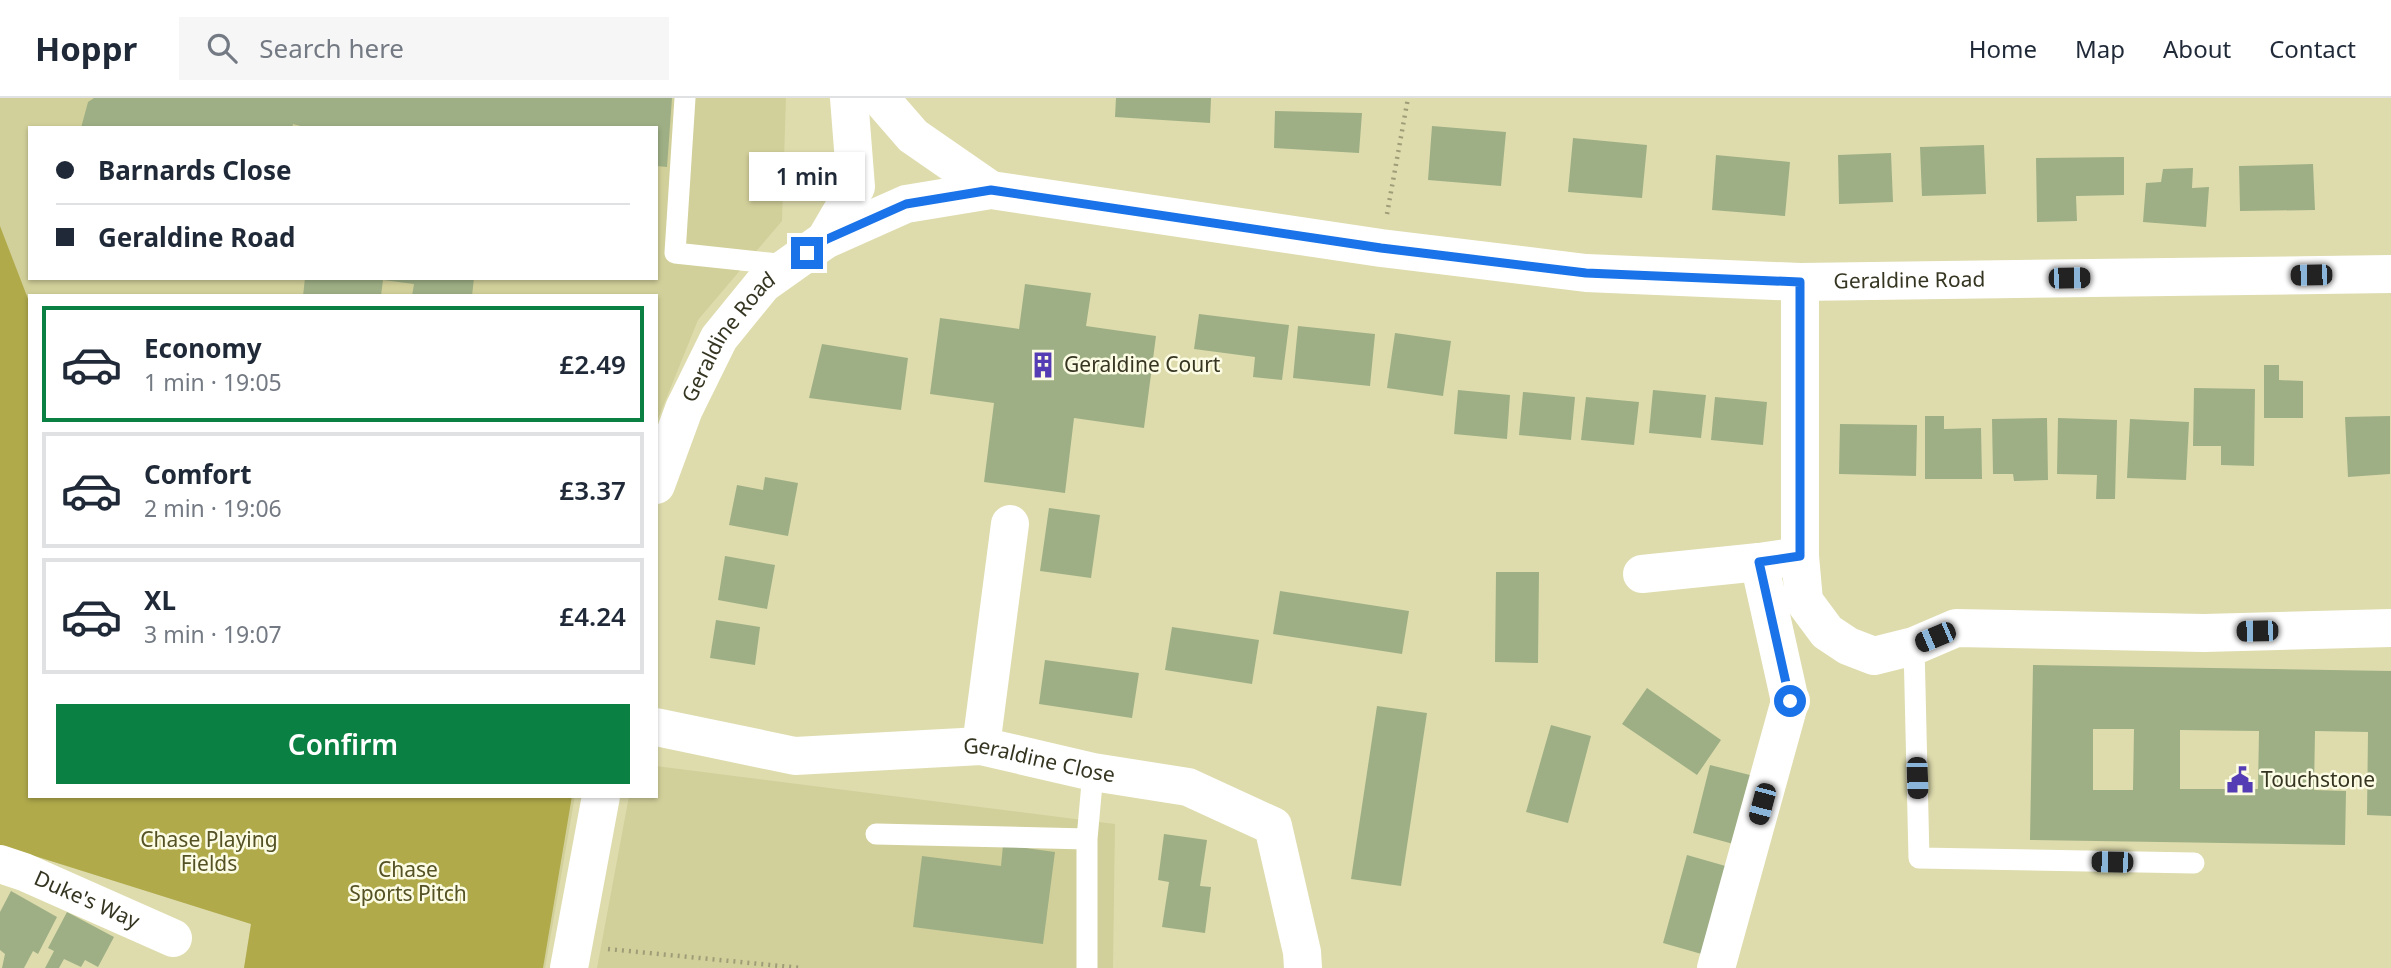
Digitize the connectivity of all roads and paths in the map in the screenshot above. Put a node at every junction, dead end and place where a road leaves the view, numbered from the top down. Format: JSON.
{"nodes":[{"id":1,"x":685,"y":98,"type":"edge"},
{"id":2,"x":849,"y":98,"type":"edge"},
{"id":3,"x":880,"y":98,"type":"edge"},
{"id":4,"x":1408,"y":98,"type":"edge"},
{"id":5,"x":991,"y":190,"type":"junction"},
{"id":6,"x":825,"y":240,"type":"junction"},
{"id":7,"x":1381,"y":248,"type":"junction"},
{"id":8,"x":789,"y":265,"type":"junction"},
{"id":9,"x":2391,"y":274,"type":"edge"},
{"id":10,"x":1800,"y":282,"type":"junction"},
{"id":11,"x":658,"y":480,"type":"edge"},
{"id":12,"x":1010,"y":524,"type":"dead end"},
{"id":13,"x":1800,"y":556,"type":"junction"},
{"id":14,"x":1759,"y":562,"type":"junction"},
{"id":15,"x":1642,"y":574,"type":"dead end"},
{"id":16,"x":2391,"y":628,"type":"edge"},
{"id":17,"x":1914,"y":646,"type":"junction"},
{"id":18,"x":658,"y":727,"type":"edge"},
{"id":19,"x":981,"y":746,"type":"junction"},
{"id":20,"x":1093,"y":772,"type":"junction"},
{"id":21,"x":601,"y":798,"type":"edge"},
{"id":22,"x":876,"y":834,"type":"dead end"},
{"id":23,"x":1087,"y":839,"type":"junction"},
{"id":24,"x":2194,"y":863,"type":"dead end"},
{"id":25,"x":0,"y":864,"type":"edge"},
{"id":26,"x":579,"y":912,"type":"junction"},
{"id":27,"x":173,"y":938,"type":"dead end"},
{"id":28,"x":569,"y":968,"type":"edge"},
{"id":29,"x":801,"y":968,"type":"edge"},
{"id":30,"x":1087,"y":968,"type":"edge"},
{"id":31,"x":1303,"y":968,"type":"edge"},
{"id":32,"x":1716,"y":968,"type":"edge"}],
"edges":[{"from":1,"to":8,"type":"lane"},
{"from":2,"to":6,"type":"street"},
{"from":3,"to":5,"type":"street"},
{"from":4,"to":7,"type":"path"},
{"from":5,"to":6,"type":"street","name":"Geraldine Road"},
{"from":5,"to":7,"type":"street","name":"Geraldine Road"},
{"from":6,"to":8,"type":"street","name":"Geraldine Road"},
{"from":7,"to":10,"type":"street","name":"Geraldine Road"},
{"from":8,"to":11,"type":"street","name":"Geraldine Road"},
{"from":9,"to":10,"type":"street","name":"Geraldine Road"},
{"from":10,"to":13,"type":"street"},
{"from":12,"to":19,"type":"street"},
{"from":13,"to":14,"type":"street"},
{"from":13,"to":17,"type":"street"},
{"from":14,"to":15,"type":"street"},
{"from":14,"to":32,"type":"street"},
{"from":16,"to":17,"type":"street"},
{"from":17,"to":24,"type":"lane"},
{"from":18,"to":19,"type":"street","name":"Geraldine Close"},
{"from":19,"to":20,"type":"street","name":"Geraldine Close"},
{"from":20,"to":23,"type":"lane"},
{"from":20,"to":31,"type":"street","name":"Geraldine Close"},
{"from":21,"to":26,"type":"street"},
{"from":22,"to":23,"type":"lane"},
{"from":23,"to":30,"type":"lane"},
{"from":25,"to":27,"type":"street","name":"Duke's Way"},
{"from":26,"to":28,"type":"street"},
{"from":26,"to":29,"type":"path"}]}
